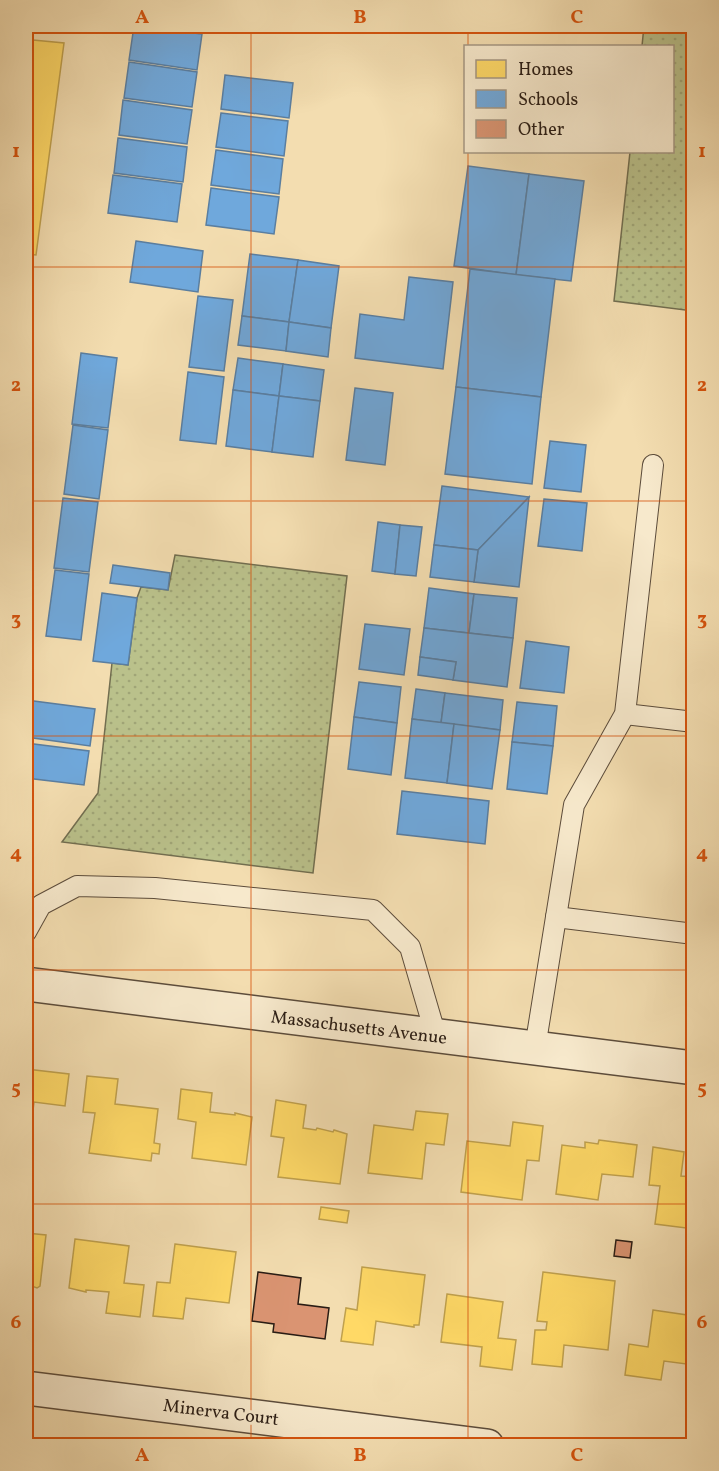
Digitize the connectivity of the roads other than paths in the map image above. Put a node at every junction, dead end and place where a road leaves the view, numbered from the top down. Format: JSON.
{"nodes":[{"id":1,"x":653,"y":465,"type":"dead end"},
{"id":2,"x":625,"y":714,"type":"junction"},
{"id":3,"x":693,"y":722,"type":"edge"},
{"id":4,"x":556,"y":917,"type":"junction"},
{"id":5,"x":26,"y":932,"type":"edge"},
{"id":6,"x":693,"y":934,"type":"edge"},
{"id":7,"x":26,"y":984,"type":"edge"},
{"id":8,"x":436,"y":1036,"type":"junction"},
{"id":9,"x":535,"y":1048,"type":"junction"},
{"id":10,"x":693,"y":1068,"type":"edge"},
{"id":11,"x":26,"y":1388,"type":"edge"},
{"id":12,"x":487,"y":1446,"type":"edge"}],
"edges":[{"from":1,"to":2,"type":"lane"},
{"from":2,"to":3,"type":"lane"},
{"from":2,"to":4,"type":"lane"},
{"from":4,"to":6,"type":"lane"},
{"from":4,"to":9,"type":"lane"},
{"from":5,"to":8,"type":"lane"},
{"from":7,"to":8,"type":"street","name":"Massachusetts Avenue"},
{"from":8,"to":9,"type":"street","name":"Massachusetts Avenue"},
{"from":9,"to":10,"type":"street","name":"Massachusetts Avenue"},
{"from":11,"to":12,"type":"street","name":"Minerva Court"}]}
